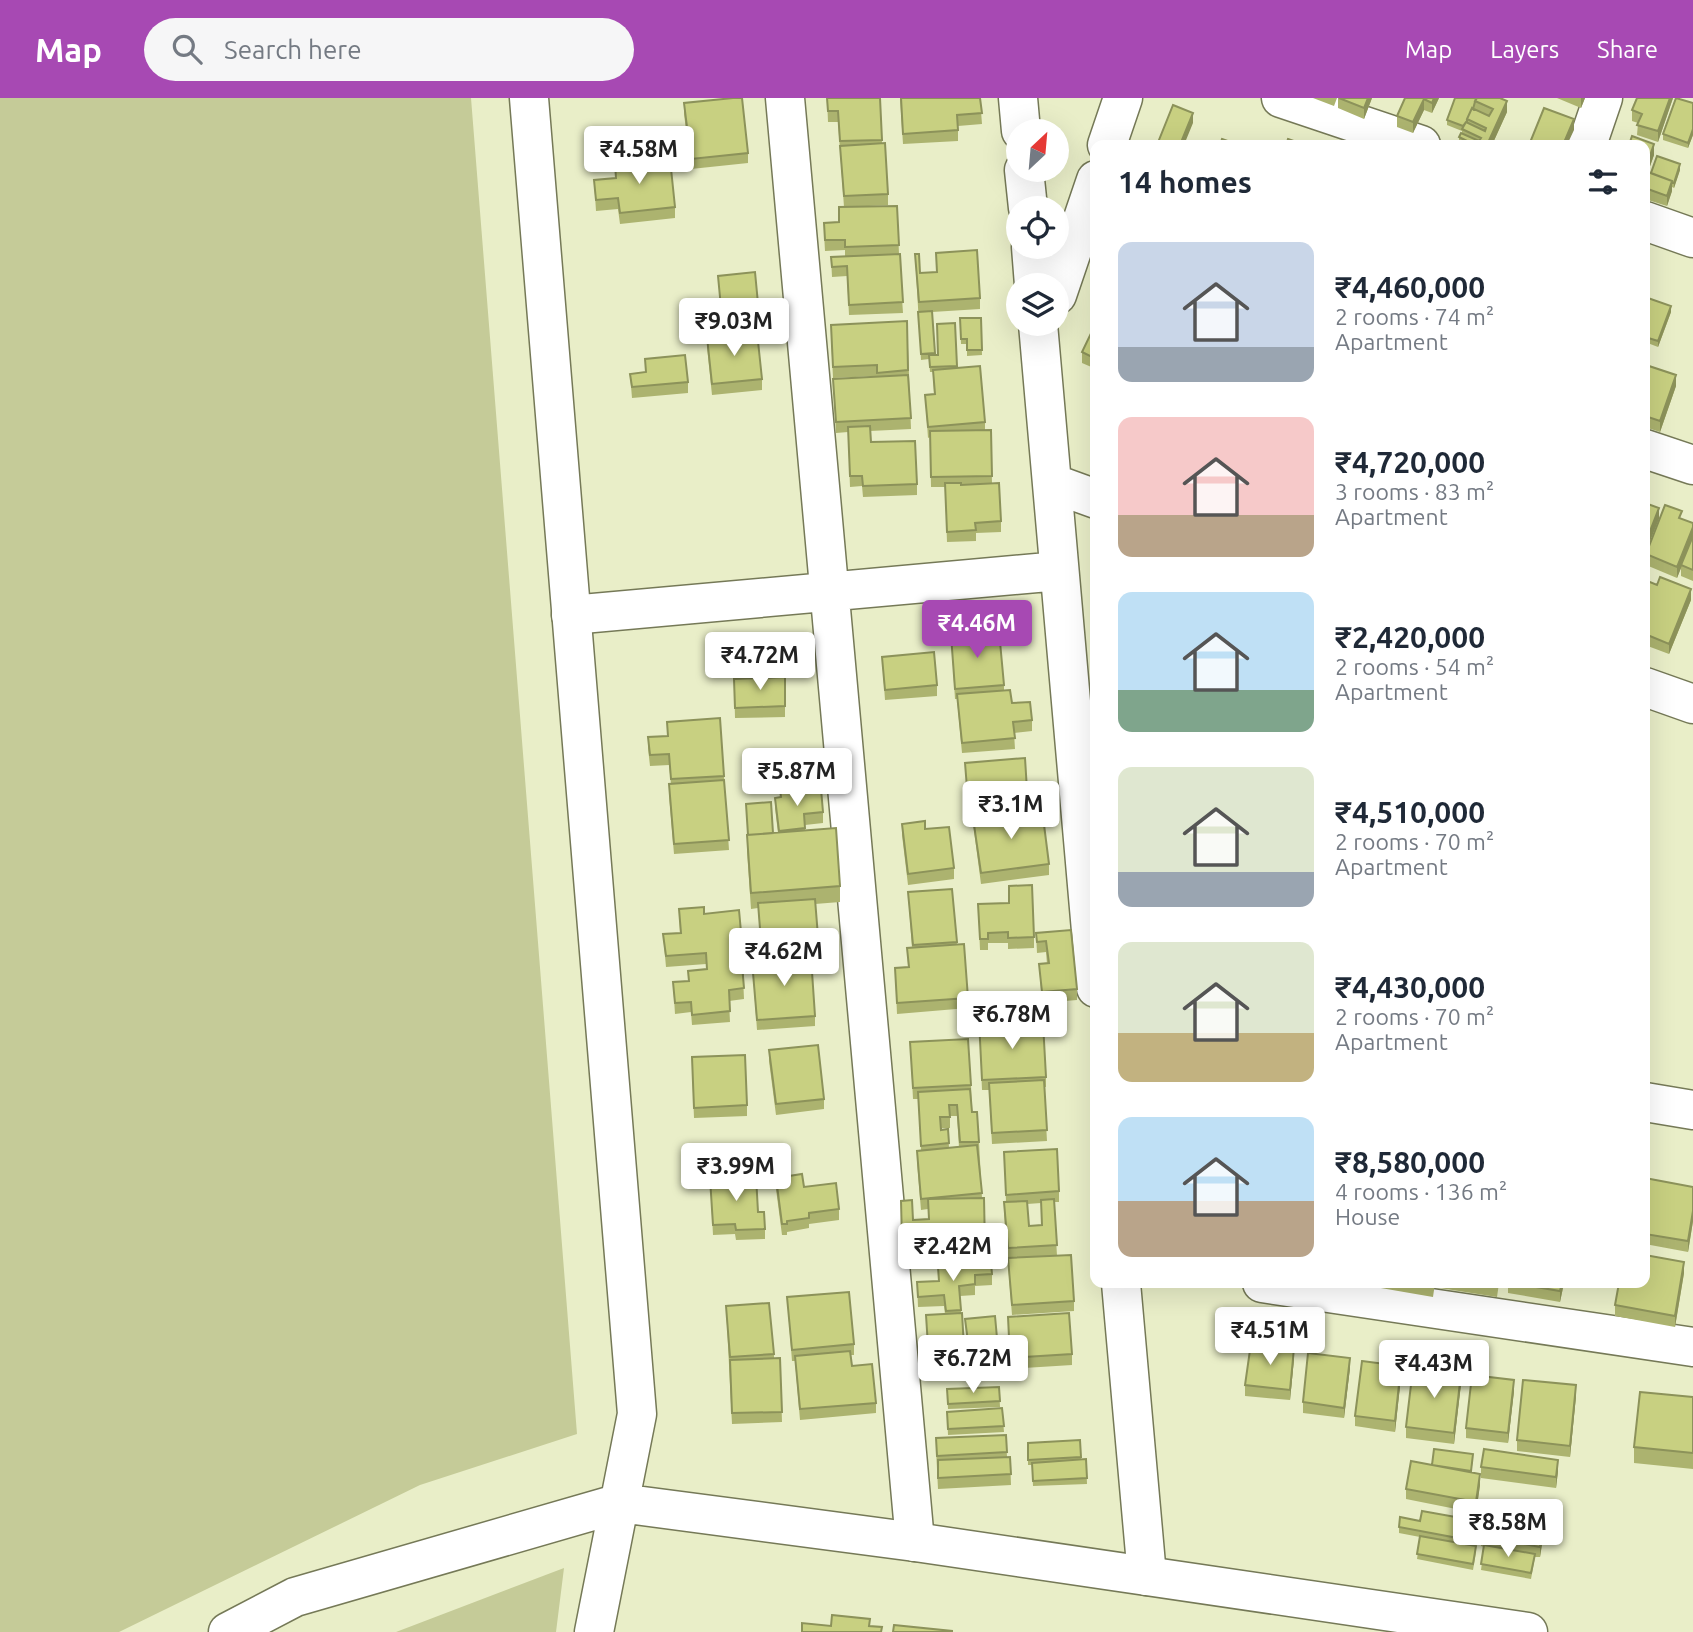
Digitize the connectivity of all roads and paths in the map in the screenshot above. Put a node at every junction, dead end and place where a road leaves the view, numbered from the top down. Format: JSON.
{"nodes":[{"id":1,"x":529,"y":98,"type":"edge"},
{"id":2,"x":785,"y":98,"type":"edge"},
{"id":3,"x":1018,"y":98,"type":"edge"},
{"id":4,"x":1123,"y":98,"type":"edge"},
{"id":5,"x":1281,"y":98,"type":"edge"},
{"id":6,"x":1603,"y":98,"type":"edge"},
{"id":7,"x":1020,"y":119,"type":"edge"},
{"id":8,"x":1109,"y":140,"type":"edge"},
{"id":9,"x":1406,"y":140,"type":"edge"},
{"id":10,"x":1589,"y":140,"type":"edge"},
{"id":11,"x":1090,"y":199,"type":"edge"},
{"id":12,"x":1650,"y":223,"type":"edge"},
{"id":13,"x":1693,"y":238,"type":"edge"},
{"id":14,"x":1072,"y":255,"type":"edge"},
{"id":15,"x":1065,"y":273,"type":"edge"},
{"id":16,"x":1042,"y":336,"type":"edge"},
{"id":17,"x":1650,"y":451,"type":"edge"},
{"id":18,"x":1693,"y":465,"type":"edge"},
{"id":19,"x":1052,"y":483,"type":"junction"},
{"id":20,"x":1090,"y":497,"type":"edge"},
{"id":21,"x":1059,"y":570,"type":"junction"},
{"id":22,"x":830,"y":591,"type":"junction"},
{"id":23,"x":571,"y":615,"type":"junction"},
{"id":24,"x":1650,"y":689,"type":"edge"},
{"id":25,"x":1693,"y":704,"type":"edge"},
{"id":26,"x":1090,"y":920,"type":"edge"},
{"id":27,"x":1650,"y":1103,"type":"edge"},
{"id":28,"x":1693,"y":1110,"type":"edge"},
{"id":29,"x":1121,"y":1288,"type":"edge"},
{"id":30,"x":1295,"y":1288,"type":"edge"},
{"id":31,"x":1693,"y":1348,"type":"edge"},
{"id":32,"x":620,"y":1503,"type":"junction"},
{"id":33,"x":915,"y":1542,"type":"junction"},
{"id":34,"x":1147,"y":1576,"type":"junction"},
{"id":35,"x":228,"y":1632,"type":"edge"},
{"id":36,"x":594,"y":1632,"type":"edge"},
{"id":37,"x":1520,"y":1632,"type":"edge"}],
"edges":[{"from":1,"to":23,"type":"street"},
{"from":2,"to":22,"type":"street"},
{"from":3,"to":7,"type":"street"},
{"from":4,"to":8,"type":"street"},
{"from":5,"to":9,"type":"street"},
{"from":6,"to":10,"type":"street"},
{"from":11,"to":14,"type":"street"},
{"from":12,"to":13,"type":"street"},
{"from":14,"to":15,"type":"street"},
{"from":16,"to":19,"type":"street"},
{"from":17,"to":18,"type":"street"},
{"from":19,"to":20,"type":"street"},
{"from":19,"to":21,"type":"street"},
{"from":21,"to":22,"type":"street"},
{"from":21,"to":26,"type":"street"},
{"from":22,"to":23,"type":"street"},
{"from":22,"to":33,"type":"street"},
{"from":23,"to":32,"type":"street"},
{"from":24,"to":25,"type":"street"},
{"from":27,"to":28,"type":"street"},
{"from":29,"to":34,"type":"street"},
{"from":30,"to":31,"type":"street"},
{"from":32,"to":33,"type":"street"},
{"from":32,"to":35,"type":"street"},
{"from":32,"to":36,"type":"street"},
{"from":33,"to":34,"type":"street"},
{"from":34,"to":37,"type":"street"}]}
